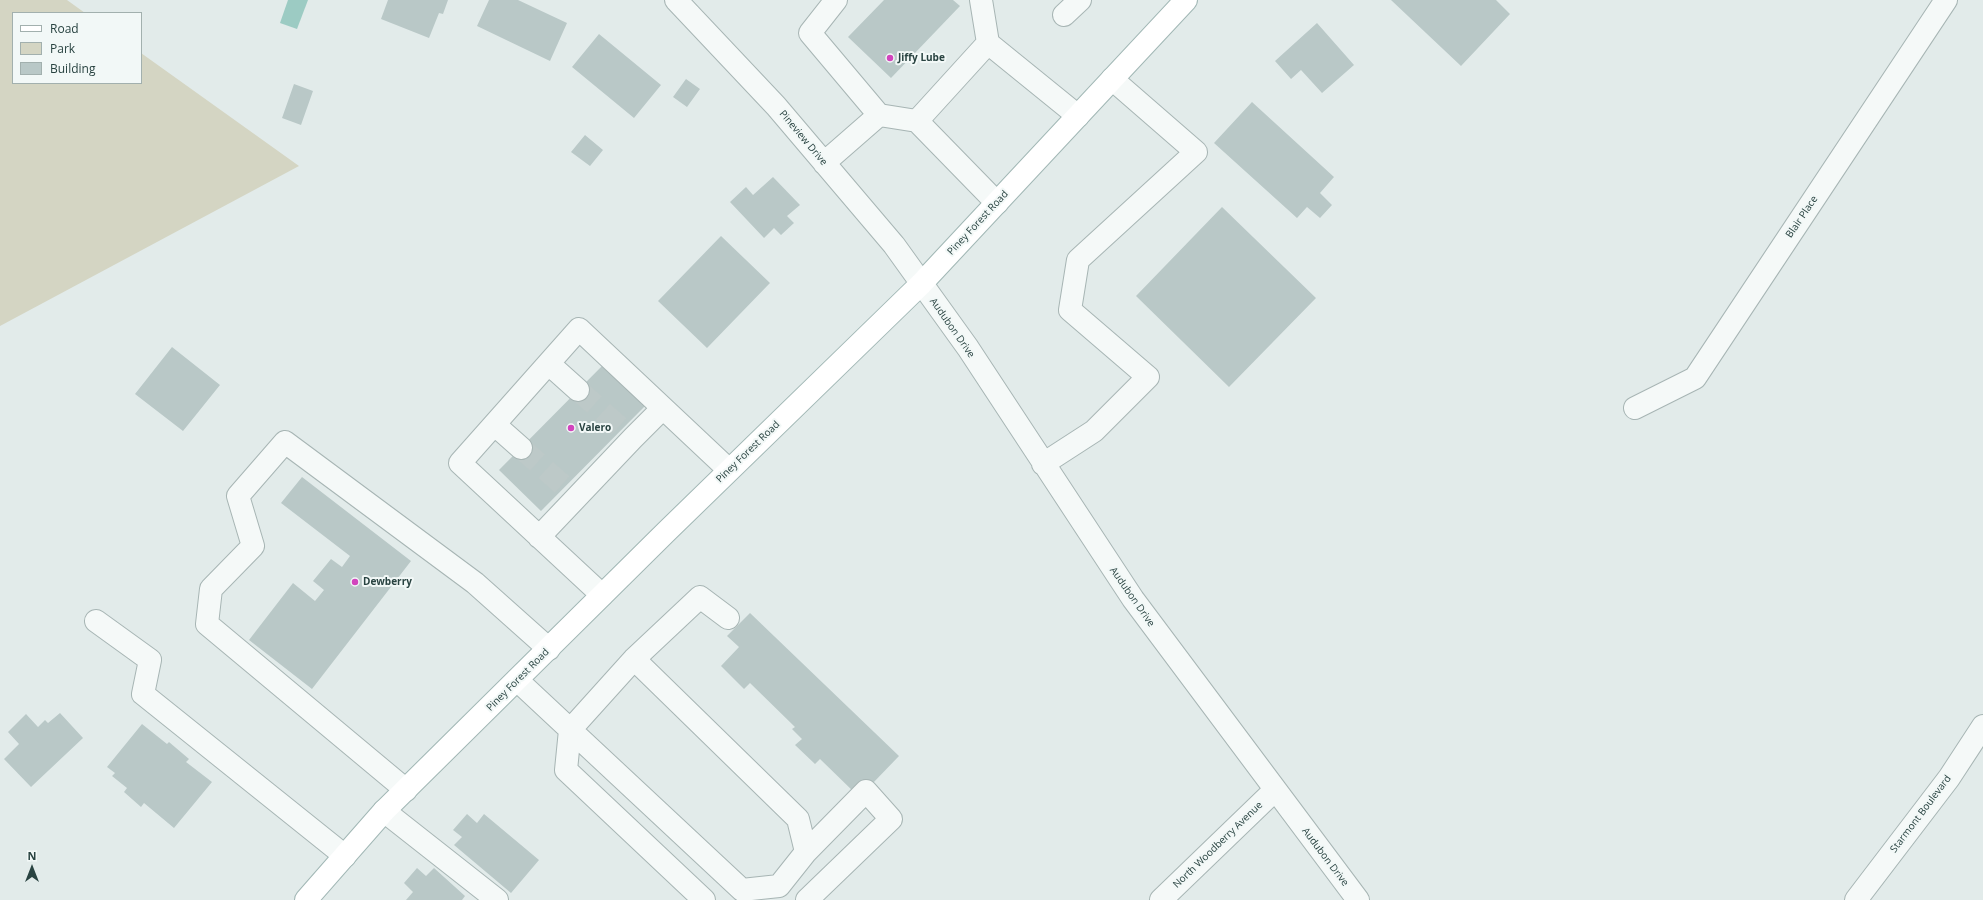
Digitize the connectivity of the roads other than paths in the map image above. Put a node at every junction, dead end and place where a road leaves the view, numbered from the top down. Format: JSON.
{"nodes":[{"id":1,"x":676,"y":0,"type":"edge"},
{"id":2,"x":836,"y":0,"type":"edge"},
{"id":3,"x":982,"y":0,"type":"edge"},
{"id":4,"x":1080,"y":0,"type":"edge"},
{"id":5,"x":1946,"y":0,"type":"edge"},
{"id":6,"x":1183,"y":1,"type":"edge"},
{"id":7,"x":1064,"y":15,"type":"dead end"},
{"id":8,"x":988,"y":43,"type":"junction"},
{"id":9,"x":1112,"y":79,"type":"junction"},
{"id":10,"x":879,"y":115,"type":"junction"},
{"id":11,"x":1078,"y":116,"type":"junction"},
{"id":12,"x":917,"y":120,"type":"junction"},
{"id":13,"x":824,"y":163,"type":"junction"},
{"id":14,"x":997,"y":203,"type":"junction"},
{"id":15,"x":921,"y":284,"type":"junction"},
{"id":16,"x":548,"y":364,"type":"junction"},
{"id":17,"x":578,"y":390,"type":"tunnel mouth"},
{"id":18,"x":664,"y":408,"type":"junction"},
{"id":19,"x":1635,"y":408,"type":"dead end"},
{"id":20,"x":495,"y":425,"type":"junction"},
{"id":21,"x":521,"y":448,"type":"tunnel mouth"},
{"id":22,"x":1044,"y":464,"type":"junction"},
{"id":23,"x":729,"y":470,"type":"junction"},
{"id":24,"x":539,"y":537,"type":"junction"},
{"id":25,"x":602,"y":595,"type":"junction"},
{"id":26,"x":728,"y":618,"type":"dead end"},
{"id":27,"x":96,"y":621,"type":"dead end"},
{"id":28,"x":548,"y":649,"type":"junction"},
{"id":29,"x":634,"y":659,"type":"junction"},
{"id":30,"x":517,"y":680,"type":"junction"},
{"id":31,"x":1983,"y":726,"type":"edge"},
{"id":32,"x":570,"y":730,"type":"junction"},
{"id":33,"x":406,"y":790,"type":"junction"},
{"id":34,"x":1275,"y":790,"type":"junction"},
{"id":35,"x":384,"y":811,"type":"junction"},
{"id":36,"x":806,"y":852,"type":"junction"},
{"id":37,"x":345,"y":856,"type":"junction"},
{"id":38,"x":306,"y":900,"type":"edge"},
{"id":39,"x":497,"y":900,"type":"edge"},
{"id":40,"x":704,"y":900,"type":"edge"},
{"id":41,"x":807,"y":900,"type":"edge"},
{"id":42,"x":1161,"y":900,"type":"edge"},
{"id":43,"x":1358,"y":900,"type":"edge"},
{"id":44,"x":1856,"y":900,"type":"edge"}],
"edges":[{"from":1,"to":13,"type":"street","name":"Pineview Drive"},
{"from":2,"to":10,"type":"street"},
{"from":3,"to":8,"type":"street"},
{"from":4,"to":7,"type":"street"},
{"from":5,"to":19,"type":"street","name":"Blair Place"},
{"from":6,"to":9,"type":"main road","name":"Piney Forest Road"},
{"from":8,"to":11,"type":"street"},
{"from":8,"to":12,"type":"street"},
{"from":9,"to":11,"type":"main road","name":"Piney Forest Road"},
{"from":9,"to":22,"type":"street"},
{"from":10,"to":12,"type":"street"},
{"from":10,"to":13,"type":"street"},
{"from":11,"to":14,"type":"main road","name":"Piney Forest Road"},
{"from":12,"to":14,"type":"street"},
{"from":13,"to":15,"type":"street","name":"Pineview Drive"},
{"from":14,"to":15,"type":"main road","name":"Piney Forest Road"},
{"from":15,"to":22,"type":"street","name":"Audubon Drive"},
{"from":15,"to":23,"type":"main road","name":"Piney Forest Road"},
{"from":16,"to":17,"type":"street"},
{"from":16,"to":18,"type":"street"},
{"from":16,"to":20,"type":"street"},
{"from":18,"to":23,"type":"street"},
{"from":18,"to":24,"type":"street"},
{"from":20,"to":21,"type":"street"},
{"from":20,"to":24,"type":"street"},
{"from":22,"to":34,"type":"street","name":"Audubon Drive"},
{"from":23,"to":25,"type":"main road","name":"Piney Forest Road"},
{"from":24,"to":25,"type":"street"},
{"from":25,"to":28,"type":"main road","name":"Piney Forest Road"},
{"from":26,"to":29,"type":"street"},
{"from":27,"to":37,"type":"street"},
{"from":28,"to":30,"type":"main road","name":"Piney Forest Road"},
{"from":28,"to":33,"type":"street"},
{"from":29,"to":32,"type":"street"},
{"from":29,"to":36,"type":"street"},
{"from":30,"to":32,"type":"street"},
{"from":30,"to":33,"type":"main road","name":"Piney Forest Road"},
{"from":31,"to":44,"type":"street","name":"Starmont Boulevard"},
{"from":32,"to":36,"type":"street"},
{"from":32,"to":40,"type":"street"},
{"from":33,"to":35,"type":"main road","name":"Piney Forest Road"},
{"from":34,"to":42,"type":"street","name":"North Woodberry Avenue"},
{"from":34,"to":43,"type":"street","name":"Audubon Drive"},
{"from":35,"to":37,"type":"main road","name":"Piney Forest Road"},
{"from":35,"to":39,"type":"street"},
{"from":36,"to":41,"type":"street"},
{"from":37,"to":38,"type":"main road","name":"Piney Forest Road"}]}
